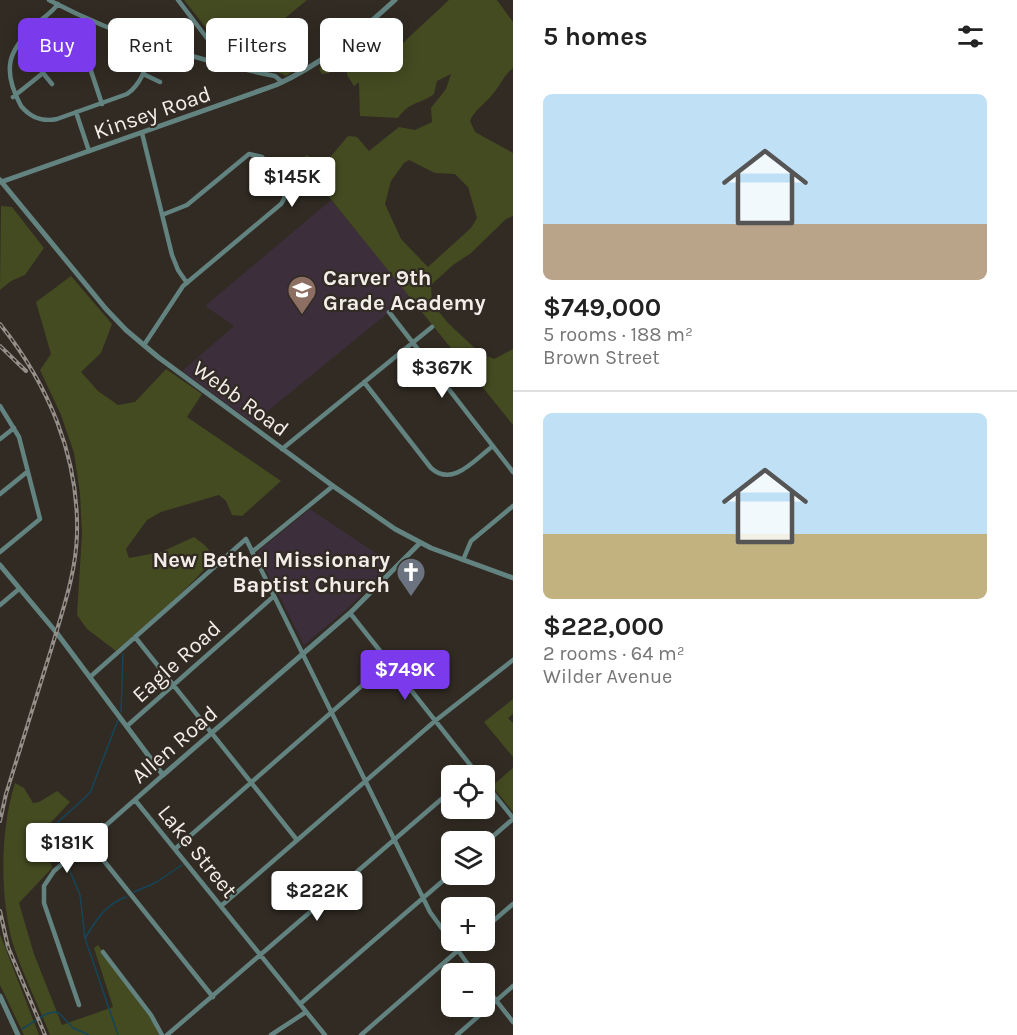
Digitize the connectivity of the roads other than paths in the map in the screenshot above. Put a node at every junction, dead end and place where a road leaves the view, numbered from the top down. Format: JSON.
{"nodes":[{"id":1,"x":49,"y":0,"type":"edge"},
{"id":2,"x":178,"y":0,"type":"edge"},
{"id":3,"x":395,"y":0,"type":"edge"},
{"id":4,"x":57,"y":4,"type":"junction"},
{"id":5,"x":108,"y":28,"type":"edge"},
{"id":6,"x":206,"y":37,"type":"edge"},
{"id":7,"x":4,"y":63,"type":"dead end"},
{"id":8,"x":91,"y":72,"type":"edge"},
{"id":9,"x":255,"y":72,"type":"edge"},
{"id":10,"x":143,"y":74,"type":"joint"},
{"id":11,"x":4,"y":80,"type":"dead end"},
{"id":12,"x":160,"y":82,"type":"dead end"},
{"id":13,"x":282,"y":82,"type":"junction"},
{"id":14,"x":52,"y":84,"type":"dead end"},
{"id":15,"x":13,"y":97,"type":"junction"},
{"id":16,"x":102,"y":104,"type":"junction"},
{"id":17,"x":76,"y":112,"type":"junction"},
{"id":18,"x":142,"y":133,"type":"junction"},
{"id":19,"x":89,"y":151,"type":"junction"},
{"id":20,"x":1,"y":181,"type":"edge"},
{"id":21,"x":162,"y":215,"type":"junction"},
{"id":22,"x":187,"y":283,"type":"junction"},
{"id":23,"x":389,"y":312,"type":"dead end"},
{"id":24,"x":432,"y":327,"type":"dead end"},
{"id":25,"x":412,"y":342,"type":"junction"},
{"id":26,"x":144,"y":345,"type":"junction"},
{"id":27,"x":364,"y":382,"type":"junction"},
{"id":28,"x":0,"y":406,"type":"edge"},
{"id":29,"x":14,"y":428,"type":"junction"},
{"id":30,"x":0,"y":439,"type":"edge"},
{"id":31,"x":493,"y":446,"type":"junction"},
{"id":32,"x":282,"y":449,"type":"junction"},
{"id":33,"x":27,"y":472,"type":"junction"},
{"id":34,"x":513,"y":472,"type":"edge"},
{"id":35,"x":333,"y":486,"type":"junction"},
{"id":36,"x":0,"y":494,"type":"edge"},
{"id":37,"x":513,"y":506,"type":"edge"},
{"id":38,"x":420,"y":543,"type":"junction"},
{"id":39,"x":0,"y":552,"type":"edge"},
{"id":40,"x":252,"y":552,"type":"junction"},
{"id":41,"x":463,"y":560,"type":"junction"},
{"id":42,"x":0,"y":565,"type":"edge"},
{"id":43,"x":513,"y":578,"type":"edge"},
{"id":44,"x":19,"y":589,"type":"junction"},
{"id":45,"x":274,"y":596,"type":"junction"},
{"id":46,"x":0,"y":605,"type":"edge"},
{"id":47,"x":350,"y":613,"type":"junction"},
{"id":48,"x":135,"y":637,"type":"junction"},
{"id":49,"x":302,"y":654,"type":"junction"},
{"id":50,"x":513,"y":660,"type":"edge"},
{"id":51,"x":389,"y":662,"type":"junction"},
{"id":52,"x":90,"y":677,"type":"junction"},
{"id":53,"x":174,"y":685,"type":"junction"},
{"id":54,"x":331,"y":713,"type":"junction"},
{"id":55,"x":435,"y":720,"type":"junction"},
{"id":56,"x":127,"y":726,"type":"junction"},
{"id":57,"x":212,"y":733,"type":"junction"},
{"id":58,"x":471,"y":765,"type":"edge"},
{"id":59,"x":163,"y":775,"type":"junction"},
{"id":60,"x":365,"y":781,"type":"junction"},
{"id":61,"x":251,"y":782,"type":"junction"},
{"id":62,"x":495,"y":796,"type":"edge"},
{"id":63,"x":441,"y":799,"type":"edge"},
{"id":64,"x":135,"y":800,"type":"junction"},
{"id":65,"x":513,"y":819,"type":"edge"},
{"id":66,"x":495,"y":835,"type":"edge"},
{"id":67,"x":297,"y":840,"type":"junction"},
{"id":68,"x":394,"y":840,"type":"junction"},
{"id":69,"x":88,"y":841,"type":"junction"},
{"id":70,"x":175,"y":849,"type":"junction"},
{"id":71,"x":441,"y":882,"type":"edge"},
{"id":72,"x":423,"y":898,"type":"junction"},
{"id":73,"x":513,"y":904,"type":"edge"},
{"id":74,"x":221,"y":906,"type":"junction"},
{"id":75,"x":495,"y":919,"type":"edge"},
{"id":76,"x":441,"y":928,"type":"edge"},
{"id":77,"x":458,"y":951,"type":"joint"},
{"id":78,"x":103,"y":952,"type":"dead end"},
{"id":79,"x":261,"y":956,"type":"junction"},
{"id":80,"x":467,"y":963,"type":"edge"},
{"id":81,"x":513,"y":986,"type":"edge"},
{"id":82,"x":0,"y":996,"type":"edge"},
{"id":83,"x":213,"y":997,"type":"junction"},
{"id":84,"x":496,"y":1000,"type":"junction"},
{"id":85,"x":79,"y":1005,"type":"dead end"},
{"id":86,"x":300,"y":1005,"type":"junction"},
{"id":87,"x":306,"y":1012,"type":"junction"},
{"id":88,"x":513,"y":1022,"type":"edge"},
{"id":89,"x":18,"y":1035,"type":"edge"},
{"id":90,"x":162,"y":1035,"type":"edge"},
{"id":91,"x":167,"y":1035,"type":"edge"},
{"id":92,"x":271,"y":1035,"type":"edge"},
{"id":93,"x":325,"y":1035,"type":"edge"},
{"id":94,"x":361,"y":1035,"type":"edge"},
{"id":95,"x":456,"y":1035,"type":"edge"}],
"edges":[{"from":1,"to":4,"type":"street"},
{"from":2,"to":6,"type":"street"},
{"from":3,"to":13,"type":"street","name":"Kinsey Road"},
{"from":4,"to":5,"type":"street"},
{"from":4,"to":7,"type":"street"},
{"from":8,"to":16,"type":"street"},
{"from":9,"to":13,"type":"street"},
{"from":10,"to":12,"type":"street"},
{"from":10,"to":16,"type":"street"},
{"from":11,"to":15,"type":"street"},
{"from":13,"to":18,"type":"street","name":"Kinsey Road"},
{"from":14,"to":15,"type":"street"},
{"from":15,"to":17,"type":"street"},
{"from":16,"to":17,"type":"street"},
{"from":17,"to":19,"type":"street"},
{"from":18,"to":19,"type":"street","name":"Kinsey Road"},
{"from":18,"to":21,"type":"street"},
{"from":19,"to":20,"type":"street","name":"Kinsey Road"},
{"from":20,"to":26,"type":"street","name":"Webb Road"},
{"from":21,"to":22,"type":"street"},
{"from":21,"to":22,"type":"street"},
{"from":22,"to":26,"type":"street"},
{"from":23,"to":25,"type":"street"},
{"from":24,"to":25,"type":"street"},
{"from":25,"to":27,"type":"street"},
{"from":25,"to":31,"type":"street"},
{"from":26,"to":32,"type":"street","name":"Webb Road"},
{"from":27,"to":31,"type":"street"},
{"from":27,"to":32,"type":"street"},
{"from":28,"to":29,"type":"street"},
{"from":29,"to":30,"type":"street"},
{"from":29,"to":33,"type":"street"},
{"from":31,"to":34,"type":"street"},
{"from":32,"to":35,"type":"street","name":"Webb Road"},
{"from":33,"to":36,"type":"street"},
{"from":33,"to":39,"type":"street"},
{"from":35,"to":38,"type":"street","name":"Webb Road"},
{"from":35,"to":40,"type":"street"},
{"from":37,"to":41,"type":"street"},
{"from":38,"to":41,"type":"street","name":"Webb Road"},
{"from":38,"to":47,"type":"street","name":"Allen Road"},
{"from":40,"to":45,"type":"street"},
{"from":40,"to":48,"type":"street"},
{"from":41,"to":43,"type":"street","name":"Webb Road"},
{"from":42,"to":44,"type":"street","name":"Lake Street"},
{"from":44,"to":46,"type":"street"},
{"from":44,"to":52,"type":"street","name":"Lake Street"},
{"from":45,"to":49,"type":"street"},
{"from":45,"to":53,"type":"street","name":"Eagle Road"},
{"from":47,"to":49,"type":"street","name":"Allen Road"},
{"from":47,"to":51,"type":"street"},
{"from":48,"to":52,"type":"street"},
{"from":48,"to":53,"type":"street"},
{"from":49,"to":54,"type":"street"},
{"from":49,"to":57,"type":"street","name":"Allen Road"},
{"from":50,"to":55,"type":"street"},
{"from":51,"to":54,"type":"street"},
{"from":51,"to":55,"type":"street"},
{"from":52,"to":56,"type":"street","name":"Lake Street"},
{"from":53,"to":56,"type":"street","name":"Eagle Road"},
{"from":53,"to":57,"type":"street"},
{"from":54,"to":60,"type":"street"},
{"from":54,"to":61,"type":"street"},
{"from":55,"to":58,"type":"street"},
{"from":55,"to":60,"type":"street"},
{"from":56,"to":59,"type":"street","name":"Lake Street"},
{"from":57,"to":59,"type":"street","name":"Allen Road"},
{"from":57,"to":61,"type":"street"},
{"from":59,"to":64,"type":"street","name":"Allen Road"},
{"from":60,"to":67,"type":"street"},
{"from":60,"to":68,"type":"street"},
{"from":61,"to":67,"type":"street"},
{"from":61,"to":70,"type":"street"},
{"from":62,"to":65,"type":"street"},
{"from":63,"to":68,"type":"street"},
{"from":64,"to":69,"type":"street","name":"Allen Road"},
{"from":64,"to":70,"type":"street","name":"Lake Street"},
{"from":65,"to":66,"type":"street"},
{"from":67,"to":74,"type":"street"},
{"from":68,"to":72,"type":"street"},
{"from":68,"to":79,"type":"street"},
{"from":69,"to":83,"type":"street"},
{"from":69,"to":85,"type":"street","name":"Allen Road"},
{"from":70,"to":74,"type":"street","name":"Lake Street"},
{"from":71,"to":72,"type":"street"},
{"from":72,"to":76,"type":"street"},
{"from":72,"to":86,"type":"street"},
{"from":73,"to":75,"type":"street"},
{"from":74,"to":79,"type":"street","name":"Lake Street"},
{"from":77,"to":80,"type":"street"},
{"from":77,"to":94,"type":"street"},
{"from":78,"to":90,"type":"street"},
{"from":79,"to":83,"type":"street"},
{"from":79,"to":86,"type":"street","name":"Lake Street"},
{"from":81,"to":84,"type":"street"},
{"from":82,"to":89,"type":"street"},
{"from":83,"to":91,"type":"street"},
{"from":84,"to":88,"type":"street"},
{"from":84,"to":95,"type":"street"},
{"from":86,"to":87,"type":"street","name":"Lake Street"},
{"from":87,"to":92,"type":"street"},
{"from":87,"to":93,"type":"street","name":"Lake Street"}]}
